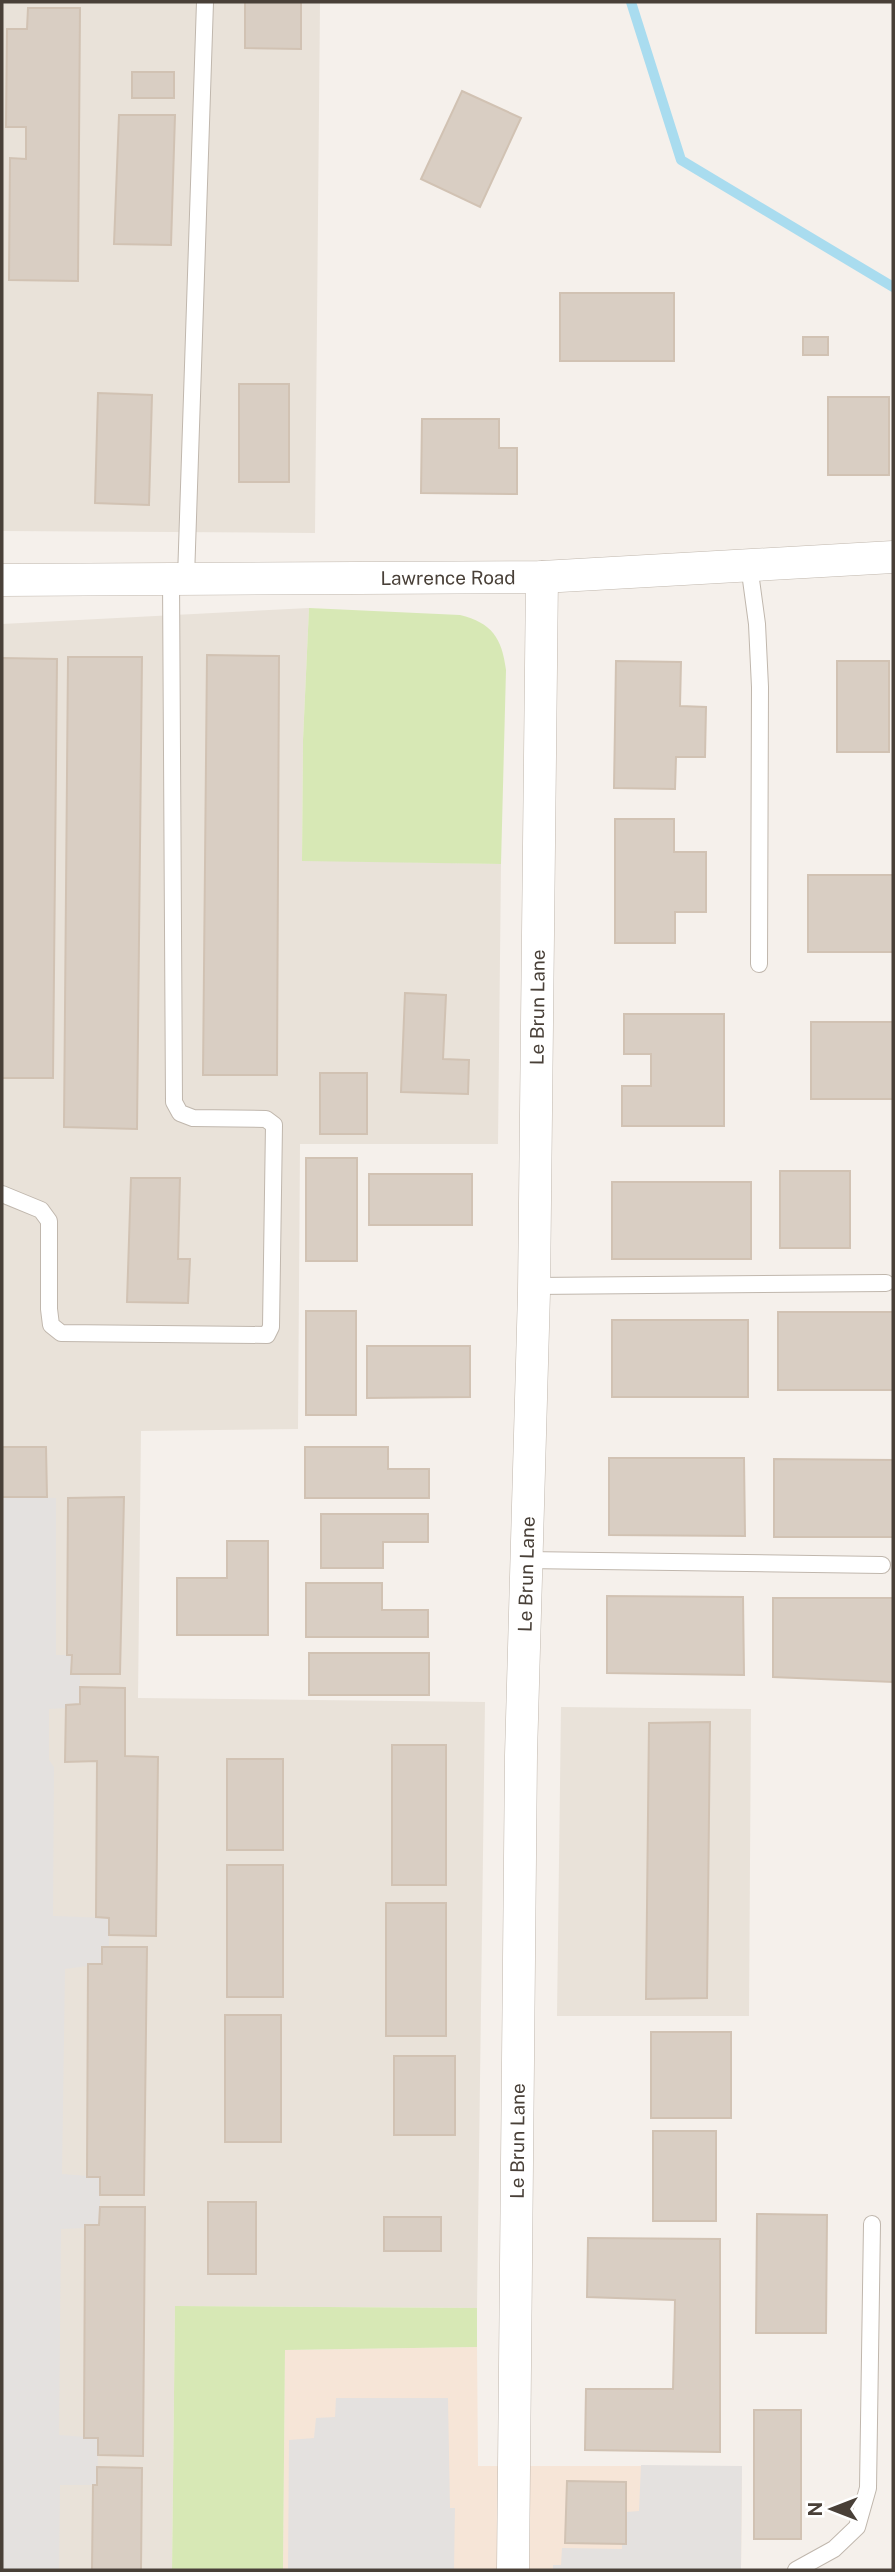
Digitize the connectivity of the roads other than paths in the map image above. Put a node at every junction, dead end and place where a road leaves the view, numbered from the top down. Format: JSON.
{"nodes":[{"id":1,"x":205,"y":2,"type":"edge"},
{"id":2,"x":893,"y":557,"type":"edge"},
{"id":3,"x":749,"y":565,"type":"junction"},
{"id":4,"x":542,"y":577,"type":"junction"},
{"id":5,"x":179,"y":578,"type":"junction"},
{"id":6,"x":2,"y":580,"type":"edge"},
{"id":7,"x":759,"y":964,"type":"dead end"},
{"id":8,"x":2,"y":1194,"type":"edge"},
{"id":9,"x":886,"y":1283,"type":"dead end"},
{"id":10,"x":534,"y":1286,"type":"junction"},
{"id":11,"x":526,"y":1560,"type":"junction"},
{"id":12,"x":882,"y":1565,"type":"dead end"},
{"id":13,"x":872,"y":2224,"type":"dead end"},
{"id":14,"x":513,"y":2570,"type":"edge"},
{"id":15,"x":796,"y":2570,"type":"edge"}],
"edges":[{"from":1,"to":5,"type":"lane"},
{"from":2,"to":3,"type":"street","name":"Lawrence Road"},
{"from":3,"to":4,"type":"street","name":"Lawrence Road"},
{"from":3,"to":7,"type":"lane"},
{"from":4,"to":5,"type":"street","name":"Lawrence Road"},
{"from":4,"to":10,"type":"street","name":"Le Brun Lane"},
{"from":5,"to":6,"type":"street","name":"Lawrence Road"},
{"from":5,"to":8,"type":"lane"},
{"from":9,"to":10,"type":"lane"},
{"from":10,"to":11,"type":"street","name":"Le Brun Lane"},
{"from":11,"to":12,"type":"lane"},
{"from":11,"to":14,"type":"street","name":"Le Brun Lane"},
{"from":13,"to":15,"type":"lane"}]}
